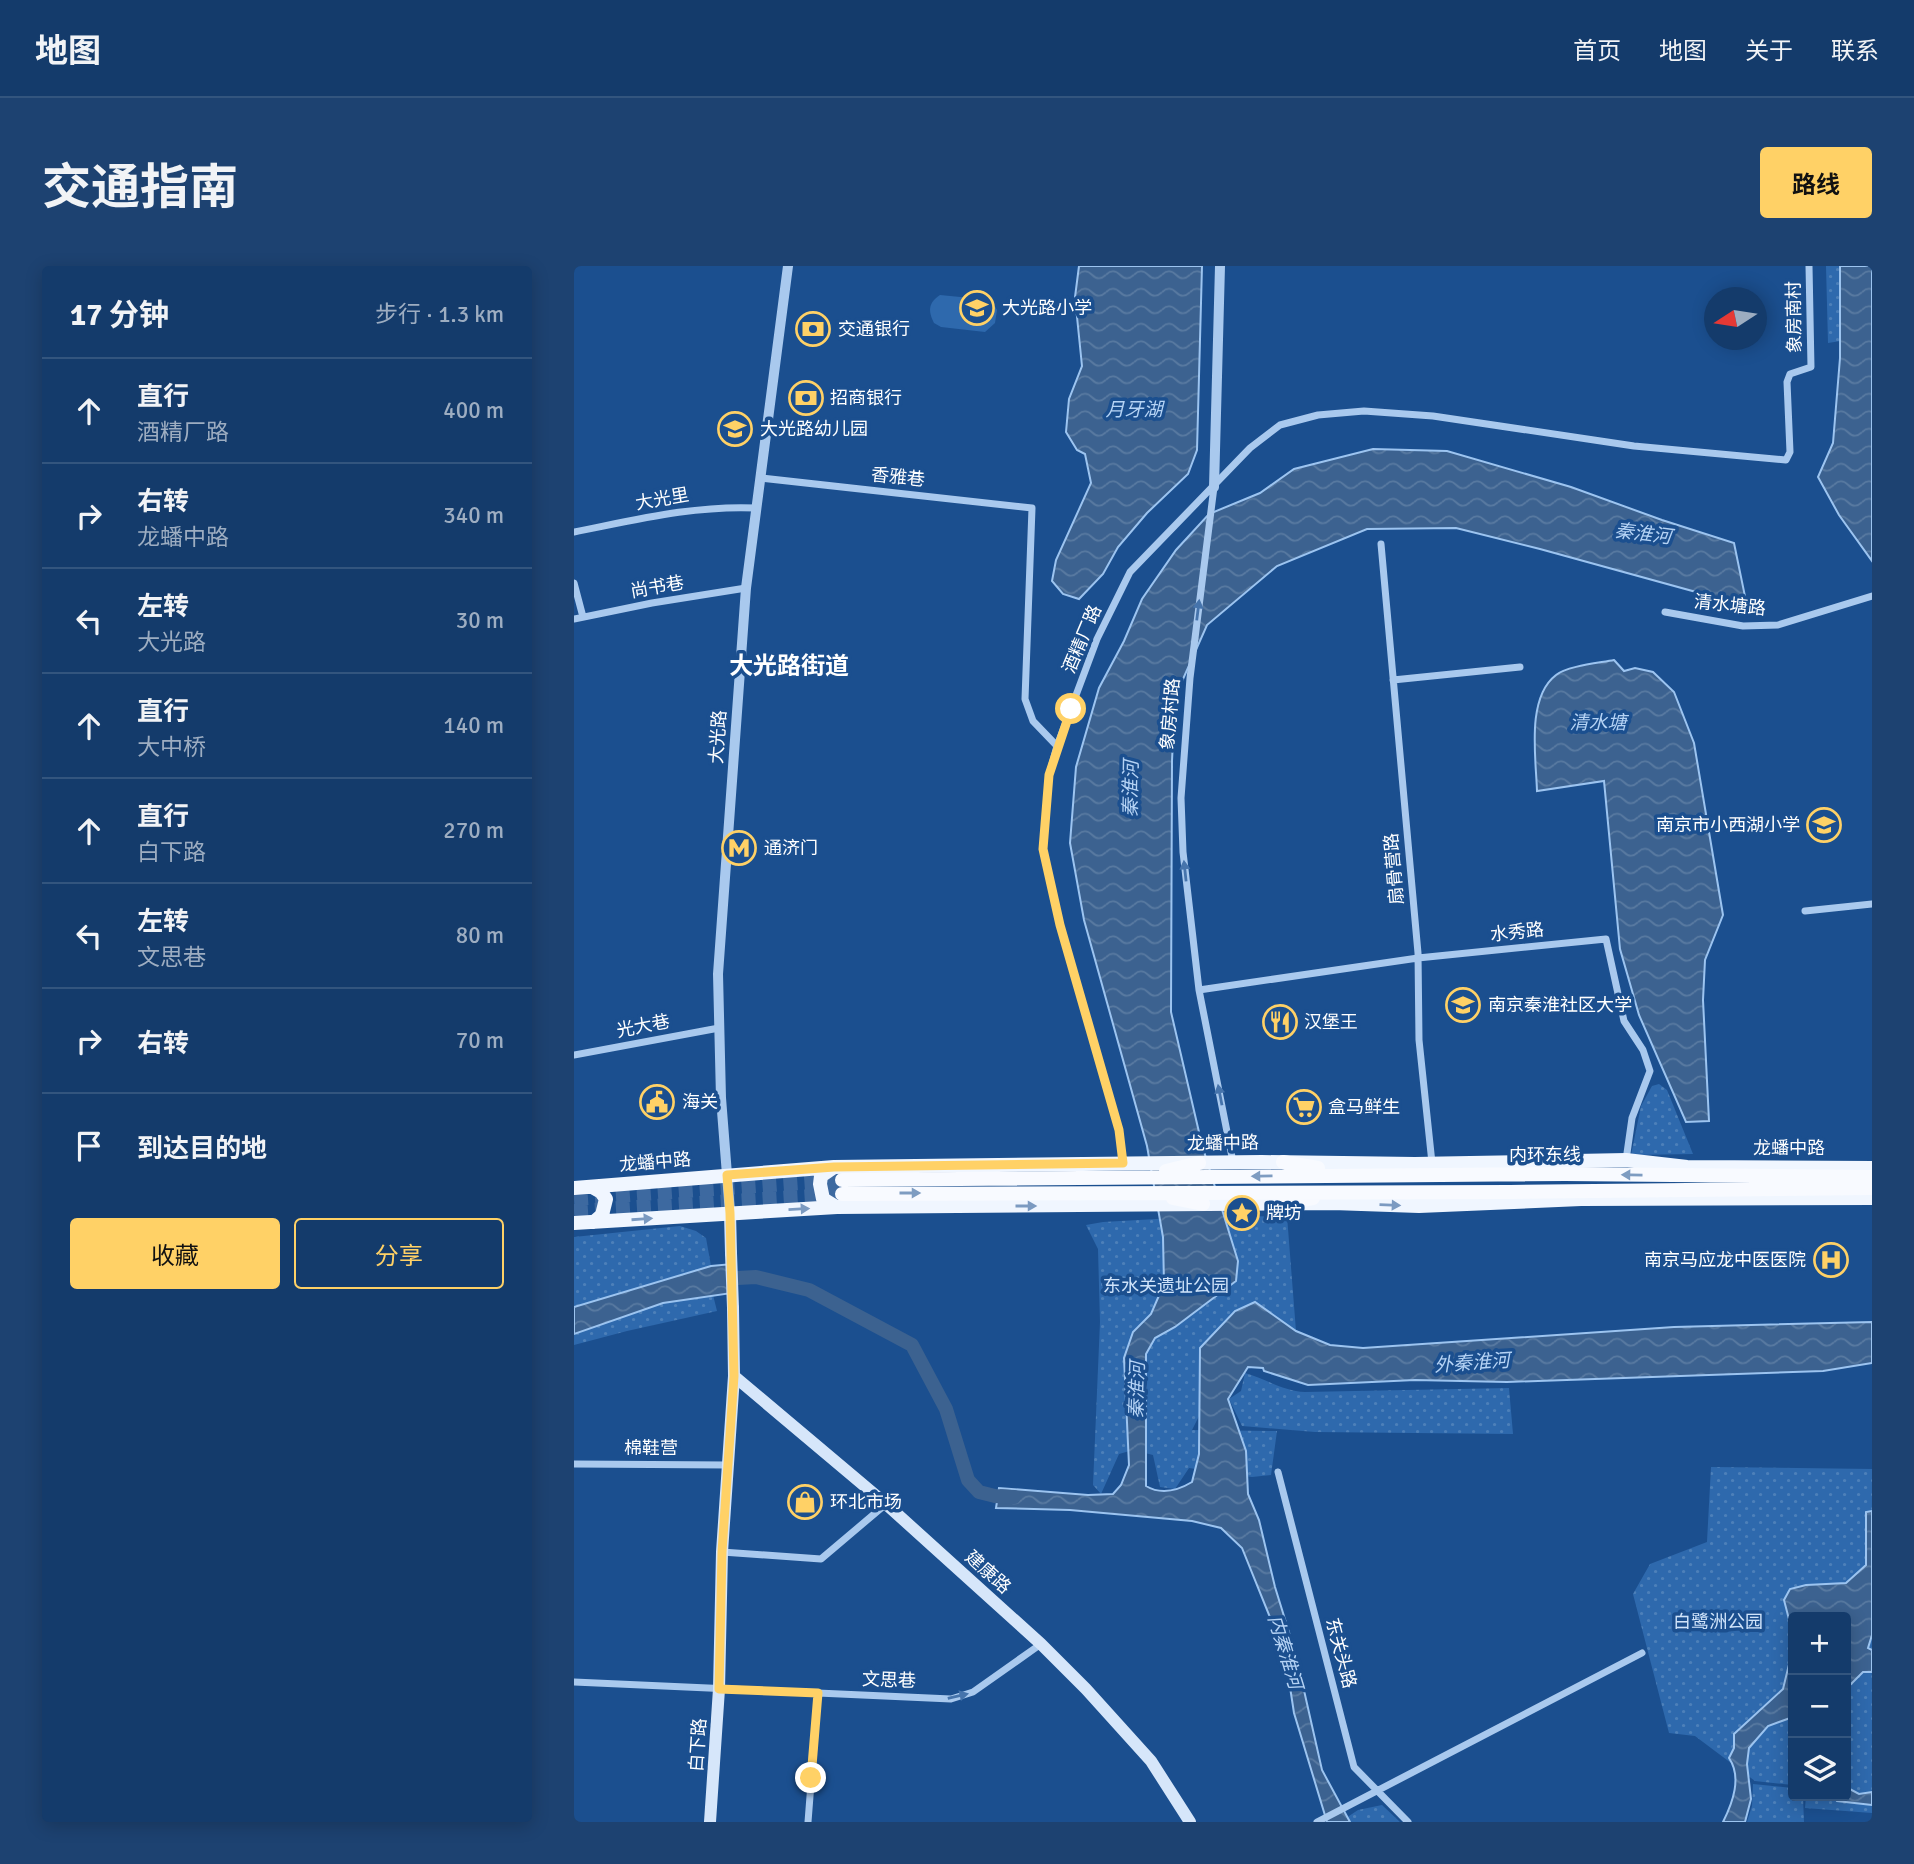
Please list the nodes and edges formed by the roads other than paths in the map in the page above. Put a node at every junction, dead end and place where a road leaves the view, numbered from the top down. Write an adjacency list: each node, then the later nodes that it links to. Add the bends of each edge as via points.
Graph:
1 (788, 266): 5 (street, 大光路)
2 (1220, 266): 6 (street, 象房村路)
3 (1809, 266): 4 (street, 象房南村)
4 (1811, 367): 6 (street, 酒精厂路, via 1790,374 1787,382 1790,452 1786,460 1634,446 1433,416 1364,411 1318,415 1280,425 1250,448)
5 (761, 478): 7 (street, 大光路); 18 (street, 香雅巷, via 1032,508 1025,699 1033,720)
6 (1214, 487): 18 (street, 酒精厂路, via 1130,572 1097,639); 22 (street, 象房村路, one-way to 6, via 1181,798 1190,678)
7 (757, 508): 8 (street, 大光里, via 679,510); 11 (street, 大光路)
8 (574, 532)
9 (1381, 544): 17 (street, 扇骨营路)
10 (574, 583): 14 (street)
11 (746, 588): 14 (street, 尚书巷); 23 (street, 大光路, via 718,974)
12 (1872, 596): 13 (street, 清水塘路, via 1778,625 1743,625)
13 (1665, 612)
14 (583, 617): 15 (street, 尚书巷)
15 (574, 620)
16 (1520, 667): 17 (street)
17 (1393, 680): 21 (street, 扇骨营路)
18 (1057, 746): 28 (street, 酒精厂路, via 1049,775 1043,849 1119,1130)
19 (1872, 904): 20 (street)
20 (1805, 911)
21 (1418, 958): 22 (street, 水秀路); 25 (street, 水秀路, via 1606,939 1624,1021 1650,1071 1632,1118); 30 (street, 扇骨营路, via 1419,1040)
22 (1199, 990): 26 (street, 象房村路, one-way to 22)
23 (719, 1028): 24 (street, 光大巷); 33 (street, 大光路)
24 (574, 1055)
25 (1626, 1160): 30 (main road, 龙蟠中路); 31 (main road, 龙蟠中路, via 1688,1167)
26 (1233, 1162): 27 (main road, 龙蟠中路); 32 (main road, 龙蟠中路)
27 (1283, 1162): 30 (main road, 龙蟠中路); 34 (highway)
28 (1123, 1163): 37 (main road, 龙蟠中路); 39 (main road, 龙蟠中路)
29 (1199, 1163): 32 (main road, 龙蟠中路); 37 (highway)
30 (1432, 1163)
31 (1872, 1168)
32 (1217, 1169): 34 (highway, 内环东线, one-way to 32); 37 (highway, 内环东线)
33 (727, 1175): 38 (main road, 龙蟠中路); 39 (main road, 龙蟠中路); 46 (street, 大光路)
34 (1354, 1175): 35 (highway, 内环东线, one-way to 34)
35 (1872, 1177)
36 (574, 1184): 38 (main road, 龙蟠中路)
37 (1144, 1184): 39 (highway); 42 (highway, 内环东线); 45 (highway)
38 (592, 1186): 47 (main road, via 607,1205)
39 (839, 1187): 46 (main road, 龙蟠中路, one-way to 39)
40 (1872, 1188): 41 (highway, 内环东线)
41 (1356, 1191): 42 (highway, 内环东线); 44 (highway)
42 (1222, 1198): 44 (main road); 45 (main road)
43 (1872, 1198): 44 (main road, one-way to 43, via 1419,1206 1581,1199)
44 (1283, 1203)
45 (1203, 1204)
46 (730, 1213): 47 (main road, 龙蟠中路, one-way to 46); 49 (main road, 白下路, bridge)
47 (594, 1222): 48 (main road, 龙蟠中路)
48 (574, 1223)
49 (734, 1376): 51 (main road, 白下路); 53 (main road, 建康路)
50 (574, 1464): 51 (street, 棉鞋营)
51 (729, 1465): 54 (main road, 白下路)
52 (1278, 1472): 60 (street, 东关头路, via 1354,1767)
53 (886, 1504): 54 (street, via 821,1559); 55 (main road, 建康路)
54 (722, 1552): 58 (main road, 白下路)
55 (1041, 1644): 59 (street, 文思巷, one-way to 55, via 951,1699 972,1692); 63 (main road, 建康路, via 1151,1761)
56 (1642, 1653): 60 (street)
57 (574, 1682): 58 (street, 文思巷)
58 (719, 1689): 59 (street, 文思巷); 61 (main road, 白下路)
59 (818, 1693): 62 (street)
60 (1377, 1791): 64 (street); 65 (street, 东关头路)
61 (710, 1822)
62 (808, 1822)
63 (1190, 1822)
64 (1317, 1822)
65 (1408, 1822)

